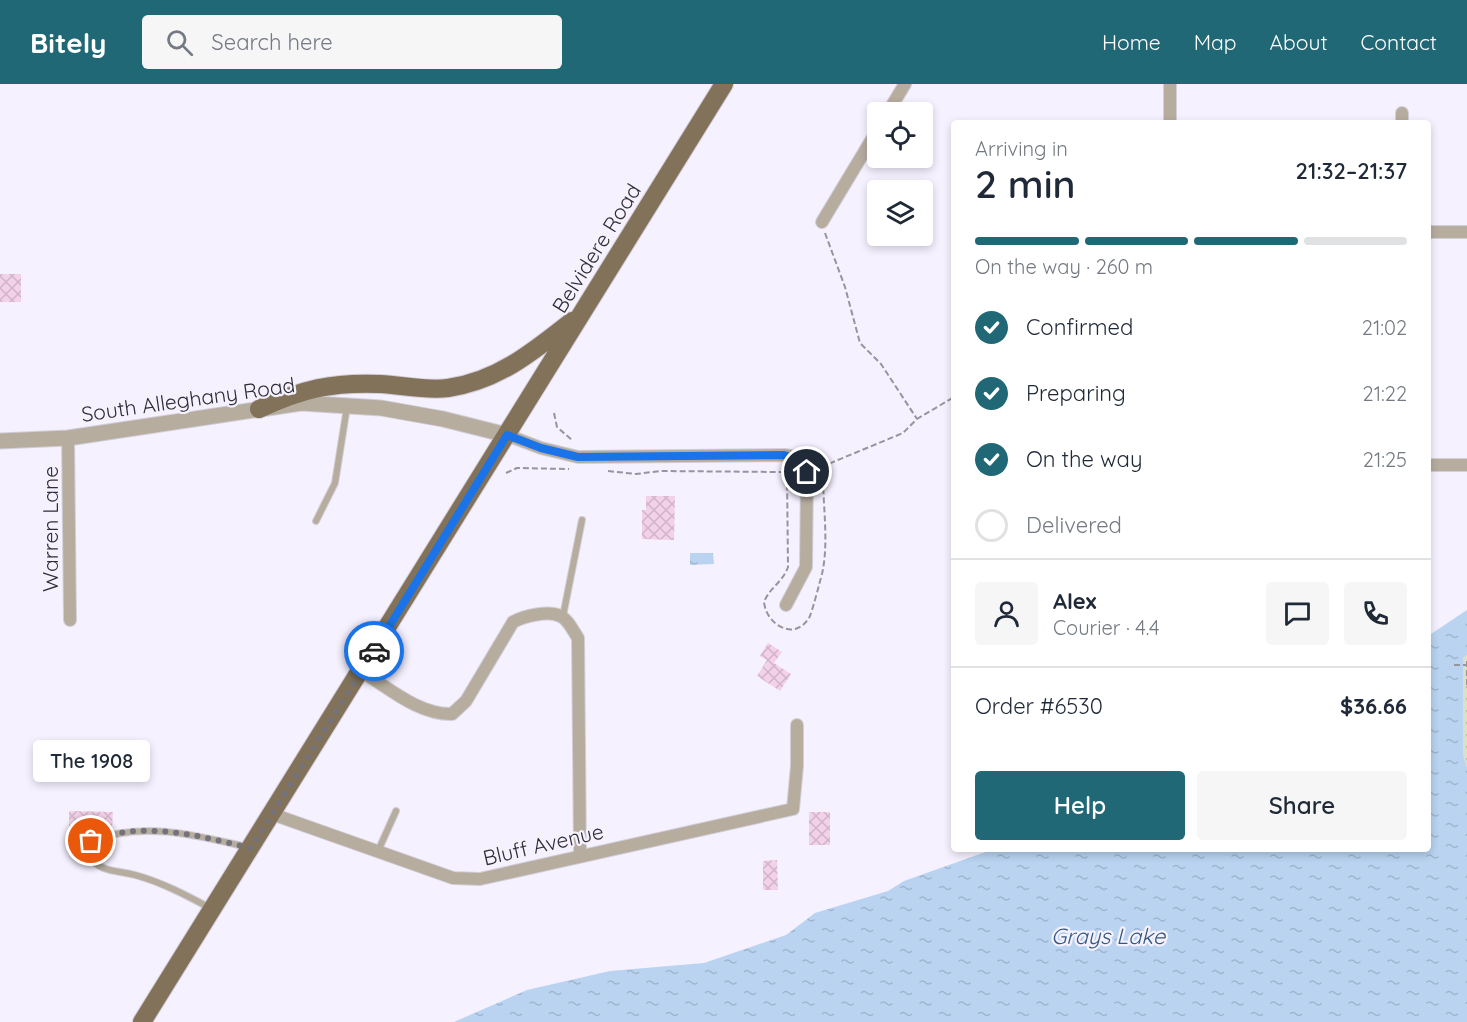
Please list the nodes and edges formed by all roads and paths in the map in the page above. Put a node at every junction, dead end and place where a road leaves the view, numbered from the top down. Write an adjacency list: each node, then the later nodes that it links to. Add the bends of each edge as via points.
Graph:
1 (724, 84): 10 (main road, Belvidere Road)
2 (905, 84): 4 (street)
3 (1170, 84): 5 (street)
4 (894, 102)
5 (1170, 120)
6 (867, 147): 7 (street)
7 (822, 222): 15 (path, via 860,343 881,364)
8 (1431, 232): 9 (street)
9 (1467, 232)
10 (581, 315): 13 (main road, via 515,365 476,382 447,388 328,386 296,392); 16 (main road, Belvidere Road)
11 (951, 399): 15 (path)
12 (347, 406): 13 (street, South Alleghany Road, via 301,403); 16 (street, South Alleghany Road, via 433,417); 29 (lane, via 335,483)
13 (259, 409): 17 (street, South Alleghany Road)
14 (554, 413): 19 (path, via 560,432)
15 (917, 419): 22 (path, via 903,433)
16 (507, 435): 26 (street, South Alleghany Road, via 578,457 784,455 801,461); 35 (main road, Belvidere Road)
17 (68, 438): 18 (street, South Alleghany Road); 32 (street, Warren Lane)
18 (0, 441)
19 (579, 442)
20 (810, 454): 22 (path)
21 (1467, 465): 23 (street)
22 (822, 467): 25 (path, via 823,572 809,618 800,627 786,629 768,618 764,602 788,567 787,476 781,472); 26 (path)
23 (1431, 467)
24 (575, 470): 27 (path, via 517,468)
25 (607, 471)
26 (807, 472): 30 (street, via 806,567)
27 (506, 473)
28 (582, 520): 31 (lane)
29 (316, 521)
30 (786, 605)
31 (563, 616): 35 (street, via 523,616 513,622 466,701 452,714 423,709); 42 (street, via 578,638 579,652)
32 (70, 620)
33 (1467, 663): 34 (path); 36 (path)
34 (1454, 665)
35 (361, 671): 39 (main road, Belvidere Road)
36 (1467, 686)
37 (797, 725): 42 (street, Bluff Avenue, via 793,809)
38 (396, 811): 41 (lane)
39 (272, 814): 40 (main road, Belvidere Road); 41 (street, Bluff Avenue)
40 (251, 848): 43 (main road, Belvidere Road); 43 (lane, via 175,831 116,834 91,841 91,860 102,869 135,875)
41 (378, 852): 42 (street, Bluff Avenue, via 453,878 480,879)
42 (580, 856)
43 (213, 909): 44 (main road, Belvidere Road)
44 (142, 1022)

